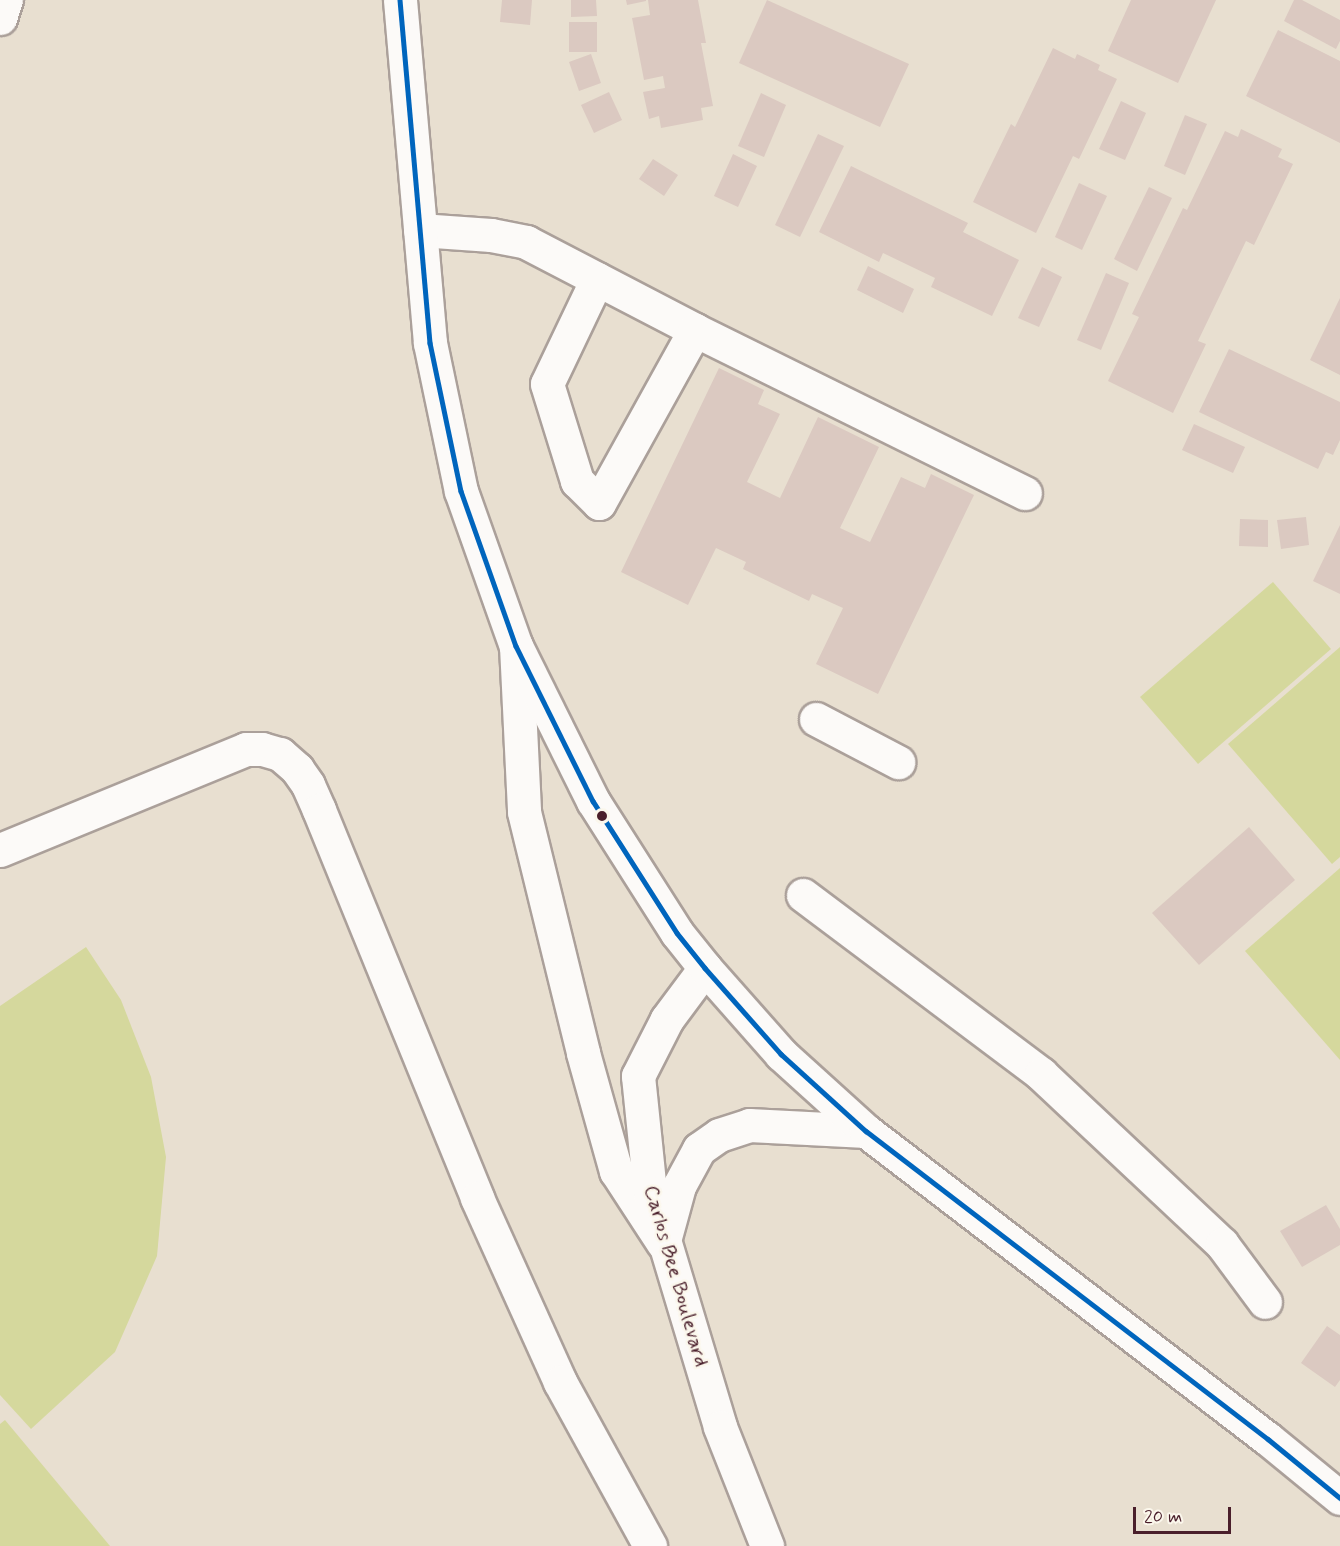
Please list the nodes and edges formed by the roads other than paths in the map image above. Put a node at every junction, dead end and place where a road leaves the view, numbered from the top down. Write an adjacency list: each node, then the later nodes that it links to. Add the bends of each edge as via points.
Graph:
1 (6, 0): 3 (main road)
2 (400, 0): 4 (main road)
3 (0, 18)
4 (420, 230): 5 (main road, via 491,235 526,242); 8 (main road, via 430,343 461,491)
5 (597, 279): 6 (main road); 6 (main road, via 548,384 577,482 600,503)
6 (695, 330): 7 (main road)
7 (1025, 493)
8 (516, 646): 13 (main road, via 593,801 673,926); 15 (main road, via 524,812 583,1053 616,1172)
9 (816, 719): 10 (main road)
10 (898, 762)
11 (0, 850): 18 (main road, via 246,749 280,754 297,770 319,810 491,1231 560,1382)
12 (803, 896): 16 (main road, via 1041,1074 1222,1244)
13 (705, 968): 14 (main road, via 781,1054); 15 (main road, Carlos Bee Boulevard, via 667,1019 638,1076 650,1193)
14 (866, 1131): 15 (main road, via 749,1125 719,1135 699,1149 679,1186); 17 (main road)
15 (663, 1243): 19 (main road, Carlos Bee Boulevard, via 720,1427)
16 (1265, 1302)
17 (1340, 1498)
18 (650, 1546)
19 (767, 1546)

